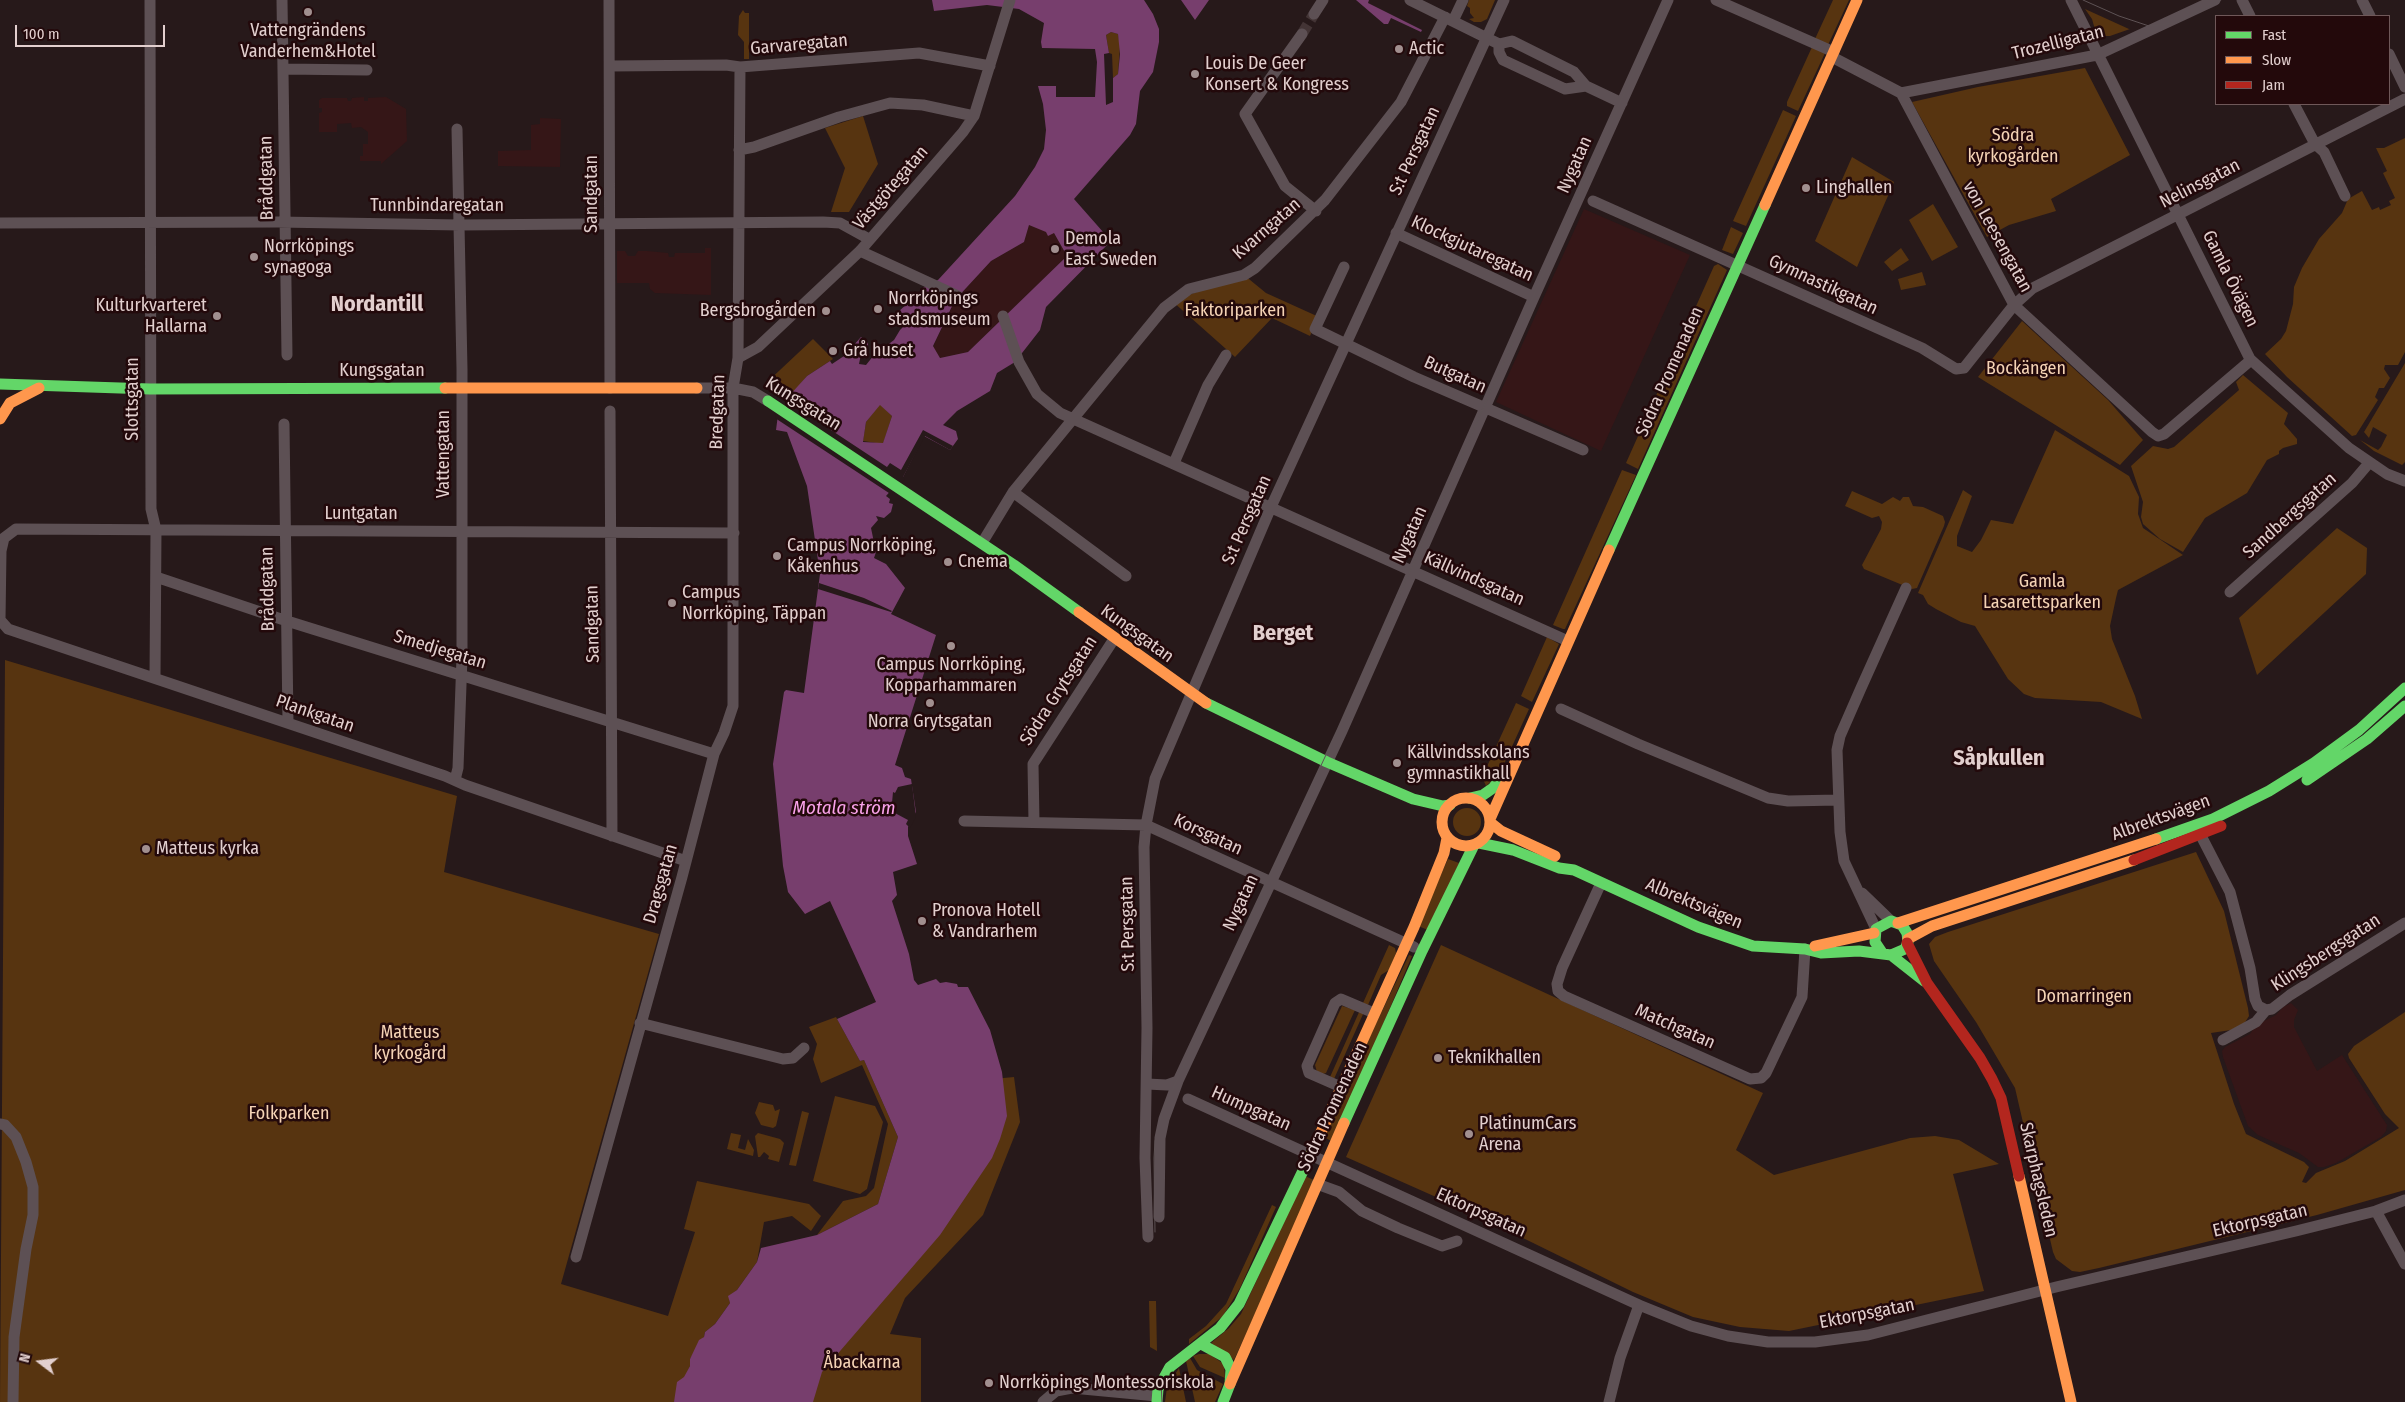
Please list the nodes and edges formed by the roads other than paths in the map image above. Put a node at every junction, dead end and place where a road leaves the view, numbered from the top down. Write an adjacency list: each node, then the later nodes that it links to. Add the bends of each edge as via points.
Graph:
1 (150, 0): 46 (street, Slottsgatan)
2 (282, 0): 29 (street, Bråddgatan)
3 (609, 0): 26 (street, Sandgatan)
4 (1323, 0): 16 (street)
5 (1410, 0): 19 (street)
6 (1463, 0): 19 (street, Kvarngatan)
7 (1504, 0): 21 (street, S:t Persgatan)
8 (1668, 0): 35 (street, Nygatan)
9 (1716, 0): 23 (street)
10 (1858, 0): 23 (main road, Södra Promenaden)
11 (2070, 0): 24 (street, Gamla Övägen)
12 (2215, 0): 24 (street, Trozelligatan)
13 (2242, 0): 17 (street)
14 (2362, 0): 18 (street)
15 (1009, 5): 27 (street, Västgötegatan)
16 (1314, 14)
17 (2250, 15)
18 (2370, 15)
19 (1449, 19): 21 (street); 43 (street, Kvarngatan, via 1401,102)
20 (1302, 34): 43 (street, via 1245,114 1285,186)
21 (1487, 38): 22 (street); 51 (street, S:t Persgatan)
22 (1498, 44): 31 (street, via 1512,41 1574,72); 31 (street, via 1503,60 1565,89)
23 (1833, 55): 33 (street); 54 (main road, Södra Promenaden)
24 (2096, 55): 33 (street, Trozelligatan); 44 (street, Gamla Övägen)
25 (2390, 56): 32 (street)
26 (610, 66): 28 (street, Garvaregatan); 49 (street, Sandgatan)
27 (990, 66): 28 (street, Garvaregatan, via 919,53); 37 (street, Västgötegatan)
28 (740, 68): 40 (street, Bredgatan)
29 (282, 69): 30 (street); 47 (street, Bråddgatan)
30 (367, 70)
31 (1586, 86): 35 (street)
32 (2405, 87)
33 (1901, 93): 58 (street, von Leesengatan)
34 (2405, 99): 39 (street, Nelinsgatan)
35 (1622, 103): 57 (street, Nygatan)
36 (2295, 105): 39 (street)
37 (974, 116): 40 (street, via 923,105 890,103 839,117 754,148); 52 (street, Västgötegatan)
38 (457, 129): 50 (street, Vattengatan)
39 (2315, 144): 41 (street, via 2324,152); 44 (street, Nelinsgatan)
40 (739, 150): 45 (street, Bredgatan)
41 (2345, 196)
42 (1593, 201): 54 (street, Gymnastikgatan)
43 (1316, 211): 76 (street, Kvarngatan, via 1244,275 1189,289 1172,301)
44 (2178, 215): 58 (street, Nelinsgatan, via 2033,288); 64 (street, Gamla Övägen)
45 (738, 221): 49 (street, Tunnbindaregatan); 52 (street, Tunnbindaregatan, via 840,223); 63 (street, Bredgatan)
46 (150, 222): 47 (street, Tunnbindaregatan); 48 (street, Tunnbindaregatan); 70 (street, Slottsgatan)
47 (285, 222): 50 (street, Tunnbindaregatan); 61 (street, Bråddgatan)
48 (0, 223)
49 (609, 223): 50 (street, Tunnbindaregatan); 67 (street, Sandgatan)
50 (460, 225): 71 (street, Vattengatan)
51 (1396, 233): 57 (street, Klockgjutaregatan); 60 (street, S:t Persgatan)
52 (869, 239): 53 (street, Västgötegatan)
53 (860, 251): 56 (street); 63 (street, Västgötegatan, via 758,347)
54 (1738, 266): 58 (street, Gymnastikgatan, via 1922,348 1956,369 1964,368); 100 (main road, Södra Promenaden)
55 (1344, 267): 60 (street, Butgatan, via 1315,329)
56 (958, 296)
57 (1534, 297): 73 (street, Nygatan)
58 (2014, 305): 64 (street, von Leesengatan, via 2158,436)
59 (1003, 316): 76 (street, Källvindsgatan, via 1019,362 1037,394)
60 (1346, 344): 73 (street, Butgatan); 85 (street, S:t Persgatan)
61 (287, 355)
62 (1226, 356): 79 (street, via 1208,385)
63 (738, 358): 69 (street, Bredgatan)
64 (2252, 360): 80 (street, Gamla Övägen)
65 (0, 384): 66 (main road, Kungsgatan)
66 (42, 387): 70 (main road, Kungsgatan); 75 (main road, Kungsgatan, via 16,399 6,407)
67 (610, 388): 68 (main road, Kungsgatan); 71 (main road, Kungsgatan)
68 (697, 388): 69 (street, Kungsgatan)
69 (733, 388): 72 (street, Kungsgatan, via 753,392); 90 (street, Bredgatan)
70 (150, 389): 71 (main road, Kungsgatan); 86 (street, Slottsgatan, via 151,509)
71 (462, 389): 88 (street, Vattengatan)
72 (768, 400): 91 (main road, Kungsgatan)
73 (1486, 408): 78 (street, Butgatan); 93 (street, Nygatan)
74 (610, 412): 89 (street, Sandgatan)
75 (0, 419)
76 (1072, 419): 79 (street, Källvindsgatan); 84 (street, Kvarngatan)
77 (284, 424): 87 (street, Bråddgatan)
78 (1583, 450)
79 (1174, 463): 85 (street, Källvindsgatan)
80 (2369, 463): 81 (street, Gamla Övägen); 97 (street, Sandbergsgatan, via 2352,483)
81 (2387, 474): 82 (street, Gamla Övägen); 83 (street, Gamla Övägen)
82 (2405, 481)
83 (2405, 490)
84 (1013, 492): 91 (street, Kvarngatan); 94 (street)
85 (1272, 507): 93 (street, Källvindsgatan); 104 (street, S:t Persgatan)
86 (156, 530): 87 (street, Luntgatan); 92 (street, Luntgatan, via 16,529 4,538); 95 (street, Slottsgatan)
87 (285, 531): 88 (street, Luntgatan); 98 (street, Bråddgatan)
88 (461, 532): 89 (street, Luntgatan); 101 (street, Vattengatan)
89 (609, 532): 90 (street, Luntgatan); 108 (street, Sandgatan)
90 (734, 532): 109 (street, Bredgatan, via 733,706)
91 (982, 543): 99 (main road, Kungsgatan)
92 (1, 551): 102 (street, Plankgatan, via 0,620 4,627)
93 (1414, 570): 100 (street, Källvindsgatan); 111 (street, Nygatan)
94 (1126, 576)
95 (156, 577): 98 (street, Smedjegatan); 102 (street, Slottsgatan)
96 (1906, 588): 115 (street, via 1840,736 1837,750)
97 (2230, 592)
98 (287, 621): 101 (street, Smedjegatan); 107 (street, Bråddgatan)
99 (1114, 639): 104 (main road, Kungsgatan); 120 (street, Södra Grytsgatan, via 1033,764)
100 (1568, 641): 110 (main road, Södra Promenaden)
101 (461, 675): 108 (street, Smedjegatan); 112 (street, Vattengatan)
102 (155, 678): 107 (street, Plankgatan)
103 (2405, 688): 122 (main road, Albrektsvägen, via 2359,730 2314,763)
104 (1190, 693): 111 (main road, Kungsgatan); 121 (street, S:t Persgatan, via 1155,779)
105 (2405, 706): 122 (main road, Albrektsvägen, via 2327,768 2267,803)
106 (1561, 709): 115 (street, via 1768,798)
107 (288, 723): 112 (street, Plankgatan)
108 (611, 724): 109 (street, Smedjegatan); 123 (street, Sandgatan)
109 (714, 754): 126 (street, Dragsgatan)
110 (1515, 759): 113 (main road, Södra Promenaden, via 1493,788); 119 (main road, Södra Promenaden)
111 (1328, 762): 114 (main road, Kungsgatan); 128 (street, Nygatan)
112 (455, 780): 123 (street, Plankgatan)
113 (1470, 798): 116 (main road); 119 (main road, via 1483,805)
114 (1413, 799): 116 (main road, Kungsgatan); 118 (main road, Kungsgatan)
115 (1838, 800): 130 (street, via 1844,861)
116 (1450, 805): 118 (main road)
117 (964, 820): 120 (street, Korsgatan)
118 (1442, 821): 124 (main road)
119 (1491, 821): 125 (main road, via 1489,831); 127 (main road, Albrektsvägen, via 1501,831 1562,859)
120 (1034, 822): 121 (street, Korsgatan)
121 (1146, 825): 128 (street, Korsgatan); 146 (street, S:t Persgatan)
122 (2198, 830): 131 (main road, Albrektsvägen); 134 (main road, Albrektsvägen, via 2125,864 1932,926); 140 (street, Klingsbergsgatan, via 2230,892 2255,999 2258,1006)
123 (612, 836): 126 (street, Plankgatan)
124 (1448, 838): 125 (main road, via 1458,846); 135 (main road, Södra Promenaden)
125 (1476, 845): 127 (main road, Albrektsvägen, via 1513,850 1559,868); 136 (main road, Södra Promenaden)
126 (686, 861): 142 (street, Dragsgatan)
127 (1574, 870): 129 (main road, Albrektsvägen)
128 (1270, 882): 135 (street, Korsgatan); 145 (street, Nygatan)
129 (1601, 883): 137 (main road, Albrektsvägen, via 1733,940 1752,946); 137 (street, Matchgatan, via 1562,968 1558,991 1750,1079 1761,1078 1766,1073 1802,997)
130 (1856, 886): 131 (street); 133 (street)
131 (1894, 922): 133 (main road, via 1884,923); 134 (main road, via 1904,927)
132 (2405, 922): 140 (street, Klingsbergsgatan)
133 (1875, 931): 137 (main road, Albrektsvägen); 138 (main road, via 1875,942)
134 (1908, 941): 138 (main road, via 1899,953); 139 (main road, Skarphagsleden)
135 (1406, 944): 136 (street, Korsgatan); 141 (main road, Södra Promenaden)
136 (1422, 950): 151 (main road, Södra Promenaden)
137 (1805, 950): 138 (main road, Albrektsvägen)
138 (1887, 954): 139 (main road, Skarphagsleden)
139 (1927, 983): 160 (main road, Skarphagsleden, via 1980,1058 2001,1098)
140 (2266, 1010): 143 (street, Klingsbergsgatan, via 2256,1022)
141 (1374, 1013): 147 (main road, Södra Promenaden); 147 (street, Södra Promenaden, via 1341,1000 1335,1003 1307,1066 1309,1073)
142 (640, 1023): 144 (street, via 783,1059 793,1058); 158 (street, Dragsgatan)
143 (2223, 1040)
144 (804, 1048)
145 (1178, 1081): 146 (street, via 1167,1085); 155 (street, via 1160,1138)
146 (1147, 1084): 156 (street, S:t Persgatan)
147 (1341, 1087): 150 (main road, Södra Promenaden)
148 (1188, 1099): 150 (street, Humpgatan)
149 (0, 1124): 165 (street, via 16,1137 32,1187 33,1215 14,1337)
150 (1310, 1155): 151 (street, Humpgatan); 162 (main road, Södra Promenaden, via 1239,1304 1231,1317)
151 (1326, 1163): 152 (main road, Södra Promenaden); 161 (street, Ektorpsgatan)
152 (1317, 1184): 157 (street, via 1338,1192 1362,1212 1442,1246); 163 (main road, Södra Promenaden)
153 (2405, 1200): 154 (street, Ektorpsgatan)
154 (2376, 1211): 159 (street); 160 (street, Ektorpsgatan)
155 (1159, 1217)
156 (1148, 1237)
157 (1457, 1241)
158 (576, 1257)
159 (2405, 1264)
160 (2045, 1290): 161 (street, Ektorpsgatan, via 1868,1335 1815,1342 1768,1342 1728,1336 1691,1326); 169 (main road, Skarphagsleden)
161 (1639, 1305): 168 (street)
162 (1201, 1344): 163 (main road, via 1225,1357 1231,1368); 164 (main road, Södra Promenaden, via 1175,1362 1164,1378)
163 (1230, 1384): 167 (main road, Södra Promenaden)
164 (1157, 1399): 166 (street, via 1072,1388 1056,1391)
165 (14, 1402)
166 (1043, 1402)
167 (1223, 1402)
168 (1609, 1402)
169 (2071, 1402)

